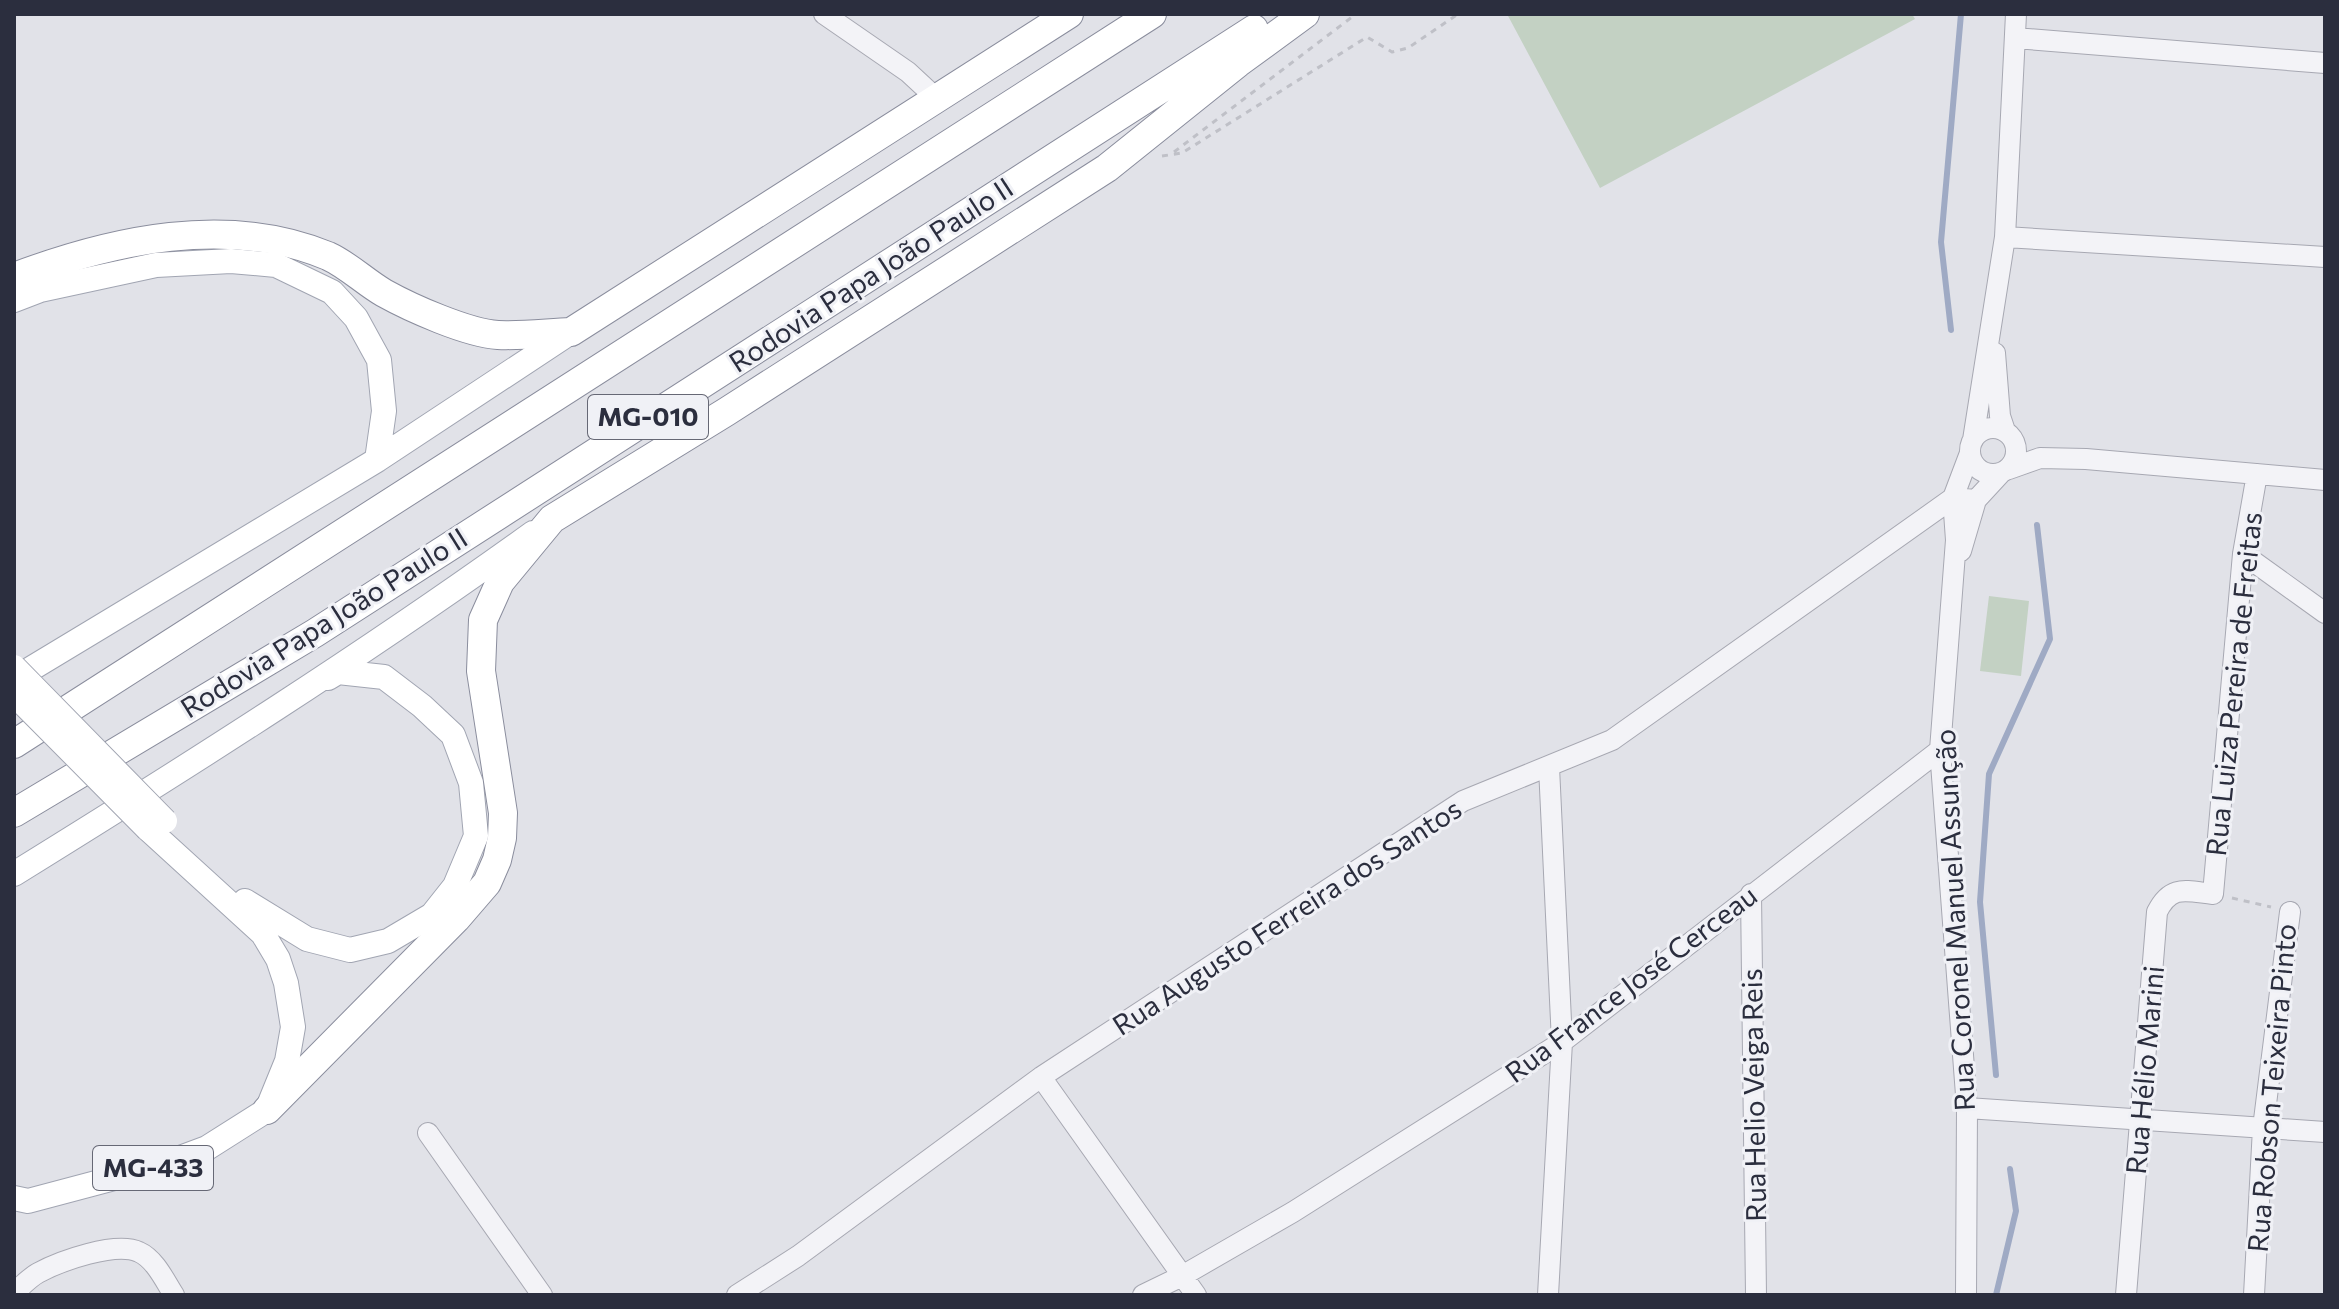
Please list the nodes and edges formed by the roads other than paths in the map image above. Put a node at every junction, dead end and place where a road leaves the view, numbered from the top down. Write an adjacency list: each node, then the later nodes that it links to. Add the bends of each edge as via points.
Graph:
1 (824, 14): 9 (street)
2 (1069, 14): 9 (highway)
3 (1152, 14): 33 (highway, MG-010)
4 (1278, 14): 36 (highway, Rodovia Papa João Paulo II / MG-010, via 315,633)
5 (1305, 14): 25 (highway, via 1107,168)
6 (2016, 14): 7 (street, Rua Coronel Manuel Assunção)
7 (2015, 38): 8 (street); 10 (street, Rua Coronel Manuel Assunção)
8 (2325, 63)
9 (936, 98): 15 (highway)
10 (2005, 237): 11 (street); 14 (street, Rua Coronel Manuel Assunção)
11 (2325, 257)
12 (14, 277): 15 (highway, via 63,258 151,238 280,239 331,257 382,292 437,318 496,335)
13 (14, 300): 19 (main road, via 156,265 276,265 332,292 356,318 379,360 384,411)
14 (1992, 329): 16 (street, via 2000,416); 17 (street, Rua Coronel Manuel Assunção)
15 (571, 332): 19 (main road)
16 (2007, 432): 17 (street, via 1988,428); 18 (street, via 2035,446); 20 (street, via 2017,447 2014,463)
17 (1971, 446): 20 (street, via 1980,470); 23 (street, Rua Coronel Manuel Assunção)
18 (2086, 459): 20 (street, via 2040,458); 21 (street)
19 (377, 460): 30 (main road)
20 (2004, 472): 24 (street)
21 (2257, 474): 22 (street); 26 (street, Rua Luiza Pereira de Freitas)
22 (2325, 480)
23 (1953, 498): 24 (street); 27 (street, Rua Coronel Manuel Assunção); 35 (street, Rua Augusto Ferreira dos Santos, via 1612,740)
24 (1976, 500): 27 (street)
25 (552, 519): 31 (main road); 47 (highway, via 500,582 483,620 481,671 503,813 497,860 487,883)
26 (2243, 554): 28 (street); 41 (street, Rua Luiza Pereira de Freitas)
27 (1953, 578): 34 (street, Rua Coronel Manuel Assunção)
28 (2325, 613)
29 (14, 667): 37 (main road, bridge)
30 (14, 679)
31 (304, 689): 38 (main road); 39 (main road, via 338,672 384,677 453,735 471,783 476,836 455,886 432,915 388,941 350,950 307,939)
32 (14, 694): 37 (main road, bridge)
33 (14, 744)
34 (1940, 750): 40 (street, Rua France José Cerceau); 46 (street, Rua Coronel Manuel Assunção)
35 (1549, 767): 44 (street); 45 (street, Rua Augusto Ferreira dos Santos, via 1463,801)
36 (14, 813)
37 (156, 825): 39 (main road); 43 (main road)
38 (14, 874)
39 (221, 885): 43 (main road)
40 (1751, 894): 44 (street, Rua France José Cerceau); 61 (street, Rua Helio Veiga Reis)
41 (2213, 894): 48 (street, Rua Hélio Marini, via 2172,892 2157,912)
42 (2290, 912): 49 (street, Rua Robson Teixeira Pinto)
43 (262, 932): 47 (main road, via 286,983 293,1027 287,1061)
44 (1562, 1042): 53 (street, Rua France José Cerceau); 60 (street)
45 (1041, 1077): 53 (street); 57 (street, Rua Augusto Ferreira dos Santos)
46 (1967, 1108): 48 (street); 62 (street, Rua Coronel Manuel Assunção)
47 (267, 1110): 52 (main road, MG-433, via 207,1148)
48 (2142, 1120): 49 (street); 63 (street, Rua Hélio Marini)
49 (2263, 1128): 50 (street); 64 (street, Rua Robson Teixeira Pinto)
50 (2325, 1132)
51 (428, 1133): 56 (street)
52 (18, 1203)
53 (1182, 1276): 58 (street, Rua France José Cerceau); 59 (street)
54 (14, 1293): 55 (street, via 60,1263 121,1248 140,1252)
55 (174, 1295)
56 (542, 1295)
57 (737, 1295)
58 (1143, 1295)
59 (1196, 1295)
60 (1548, 1295)
61 (1756, 1295)
62 (1966, 1295)
63 (2126, 1295)
64 (2254, 1295)

